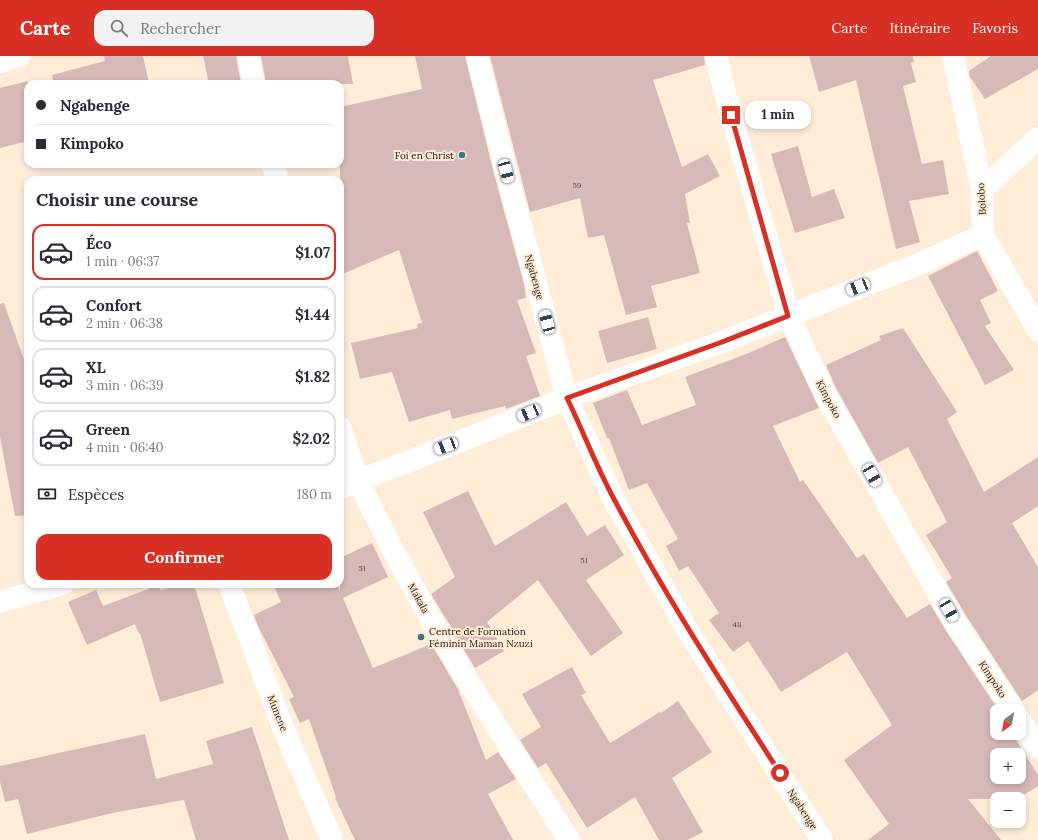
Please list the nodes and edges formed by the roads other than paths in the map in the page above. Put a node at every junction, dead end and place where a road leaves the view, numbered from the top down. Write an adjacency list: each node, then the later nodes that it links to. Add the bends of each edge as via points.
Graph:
1 (19, 56): 6 (street)
2 (248, 56): 7 (street)
3 (477, 56): 13 (street, Ngabenge)
4 (716, 56): 11 (street, Kimpoko)
5 (953, 56): 9 (street, Bolobo)
6 (0, 62)
7 (253, 80)
8 (1038, 138): 9 (street)
9 (982, 190): 10 (street, Bolobo)
10 (983, 235): 11 (street, via 919,264); 12 (street, Bolobo)
11 (788, 316): 13 (street); 19 (street, Kimpoko, via 829,401 956,624)
12 (1038, 330)
13 (567, 398): 15 (street); 24 (street, Ngabenge, via 613,498 686,626)
14 (344, 452): 15 (street, Makala)
15 (349, 484): 23 (street, Makala, via 393,550 466,678)
16 (49, 588): 18 (street)
17 (231, 588): 22 (street, Munene, via 284,730)
18 (0, 602)
19 (1009, 704)
20 (1026, 730): 21 (street)
21 (1038, 748)
22 (332, 840)
23 (569, 840)
24 (822, 840)

